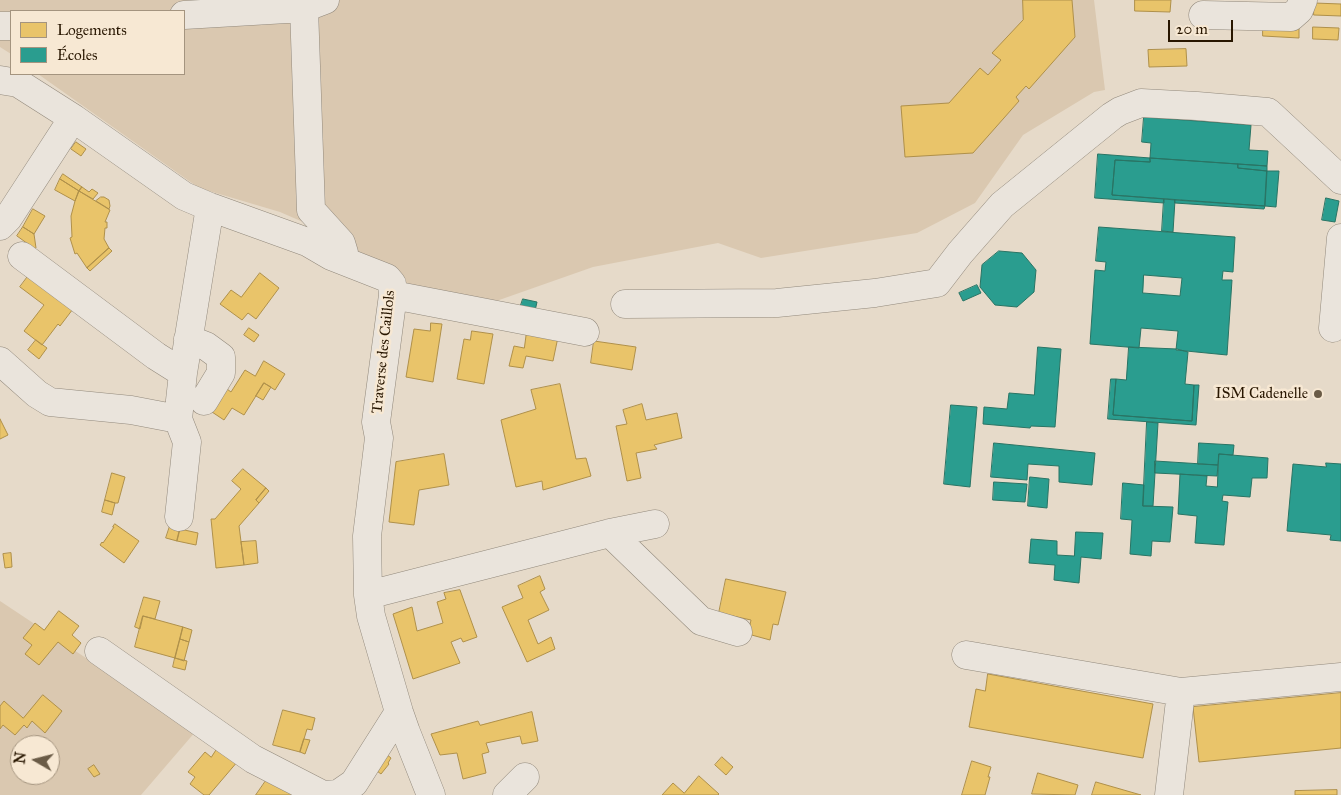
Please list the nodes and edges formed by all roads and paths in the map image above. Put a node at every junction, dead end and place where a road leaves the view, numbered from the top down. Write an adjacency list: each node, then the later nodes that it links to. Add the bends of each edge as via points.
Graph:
1 (1303, 0): 3 (street, via 1299,10 1290,17)
2 (315, 4): 4 (street); 12 (street, via 311,210 341,243)
3 (1203, 15)
4 (185, 16)
5 (6, 88): 6 (street, Traverse des Caillols)
6 (73, 118): 8 (street, Traverse des Caillols, via 184,196); 9 (street)
7 (1341, 180): 14 (street, via 1268,112 1141,103 1120,110 1002,205 937,283 777,303)
8 (210, 207): 12 (street, Traverse des Caillols, via 307,242); 17 (street)
9 (0, 226)
10 (1341, 238): 15 (street)
11 (22, 256): 19 (street, via 156,356)
12 (342, 260): 13 (street, Traverse des Caillols, via 387,278 392,284)
13 (393, 295): 16 (street); 25 (street, Traverse des Caillols, via 376,422 378,438 367,536)
14 (625, 304)
15 (1333, 328)
16 (585, 332)
17 (188, 339): 19 (street); 20 (street, via 221,357 221,372)
18 (0, 362): 21 (street, via 50,402 131,410)
19 (183, 372): 21 (street)
20 (204, 401)
21 (178, 419): 22 (street, via 187,442)
22 (179, 517)
23 (655, 524): 24 (street)
24 (610, 533): 25 (street); 26 (street, via 701,621)
25 (368, 595): 31 (street, Traverse des Caillols)
26 (738, 632)
27 (99, 651): 31 (street, via 253,759 323,795 338,794 354,783)
28 (966, 656): 30 (street)
29 (1341, 677): 30 (street)
30 (1181, 692): 33 (street)
31 (399, 712): 32 (street, Traverse des Caillols)
32 (431, 795)
33 (1169, 795)

